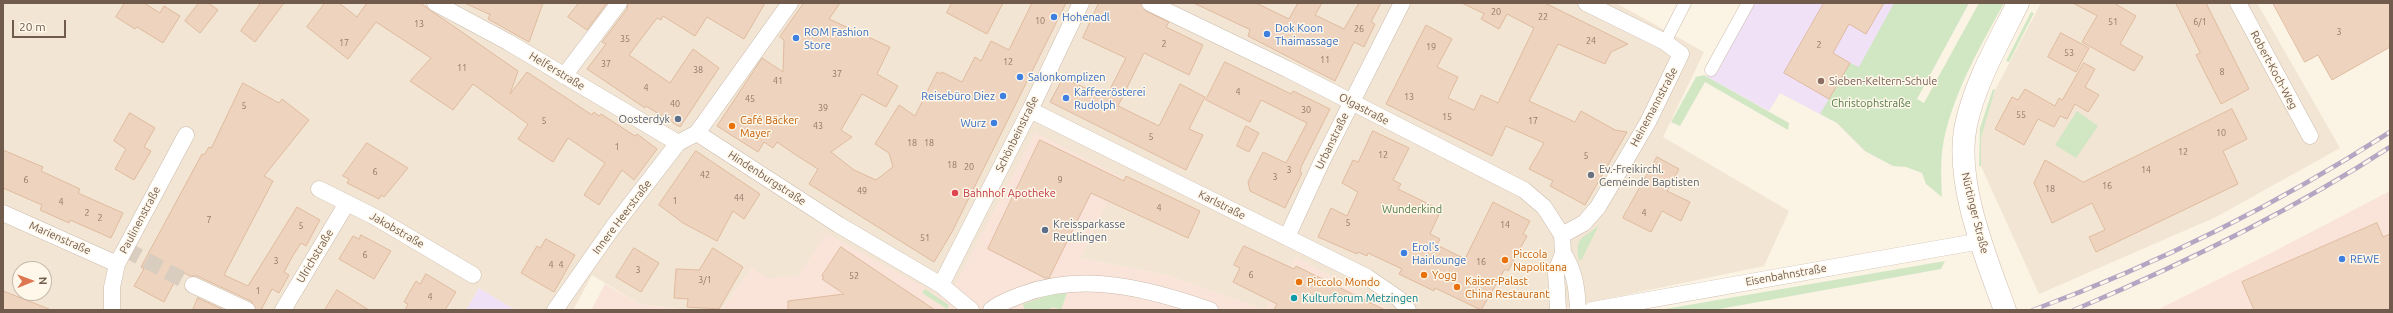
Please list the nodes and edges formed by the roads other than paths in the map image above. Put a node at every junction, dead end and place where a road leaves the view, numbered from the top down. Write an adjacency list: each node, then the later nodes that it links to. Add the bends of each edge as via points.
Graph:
1 (435, 3): 14 (street, Helferstraße, via 508,42)
2 (619, 3): 14 (street)
3 (790, 3): 17 (street)
4 (1081, 3): 16 (street, Schönbeinstraße)
5 (1150, 3): 15 (street, Olgastraße)
6 (1402, 3): 15 (street, Urbanstraße)
7 (1586, 3): 12 (street)
8 (1685, 3): 12 (street)
9 (1748, 3): 13 (street)
10 (2018, 3): 26 (main road, Nürtinger Straße, via 1985,70 1970,111 1964,139 1966,186)
11 (2238, 3): 19 (street, Robert-Koch-Weg)
12 (1665, 42): 24 (street, Heinemannstraße, via 1681,54 1648,122 1598,208 1584,223)
13 (1711, 70)
14 (564, 76): 20 (street, Helferstraße)
15 (1352, 102): 24 (street, Olgastraße, via 1524,190 1544,207); 25 (street, Urbanstraße)
16 (1030, 110): 25 (street, Karlstraße); 31 (street, Schönbeinstraße)
17 (697, 133): 20 (street, Innere Heerstraße); 31 (street, Hindenburgstraße, via 839,225)
18 (186, 135): 28 (street, Paulinenstraße)
19 (2310, 136)
20 (678, 143): 35 (street, Innere Heerstraße, via 613,227)
21 (319, 188): 22 (street, Jakobstraße)
22 (347, 202): 29 (street, Jakobstraße); 34 (street, Ulrichstraße)
23 (3, 213): 28 (street, Marienstraße)
24 (1562, 236): 27 (street)
25 (1287, 237): 39 (street, Karlstraße, via 1382,287 1399,299)
26 (1981, 241): 42 (street, Eisenbahnstraße); 43 (main road, Nürtinger Straße)
27 (1563, 253): 40 (street, via 1556,272); 41 (street, via 1572,266)
28 (117, 264): 32 (street, Paulinenstraße, via 112,287)
29 (473, 275)
30 (193, 285): 33 (street)
31 (941, 285): 36 (street, Hindenburgstraße)
32 (112, 310)
33 (247, 310)
34 (283, 310)
35 (555, 310)
36 (971, 310)
37 (991, 310): 38 (street, via 1035,290 1095,283 1124,287)
38 (1210, 310)
39 (1408, 310)
40 (1558, 310)
41 (1578, 310)
42 (1592, 310)
43 (2005, 310)

